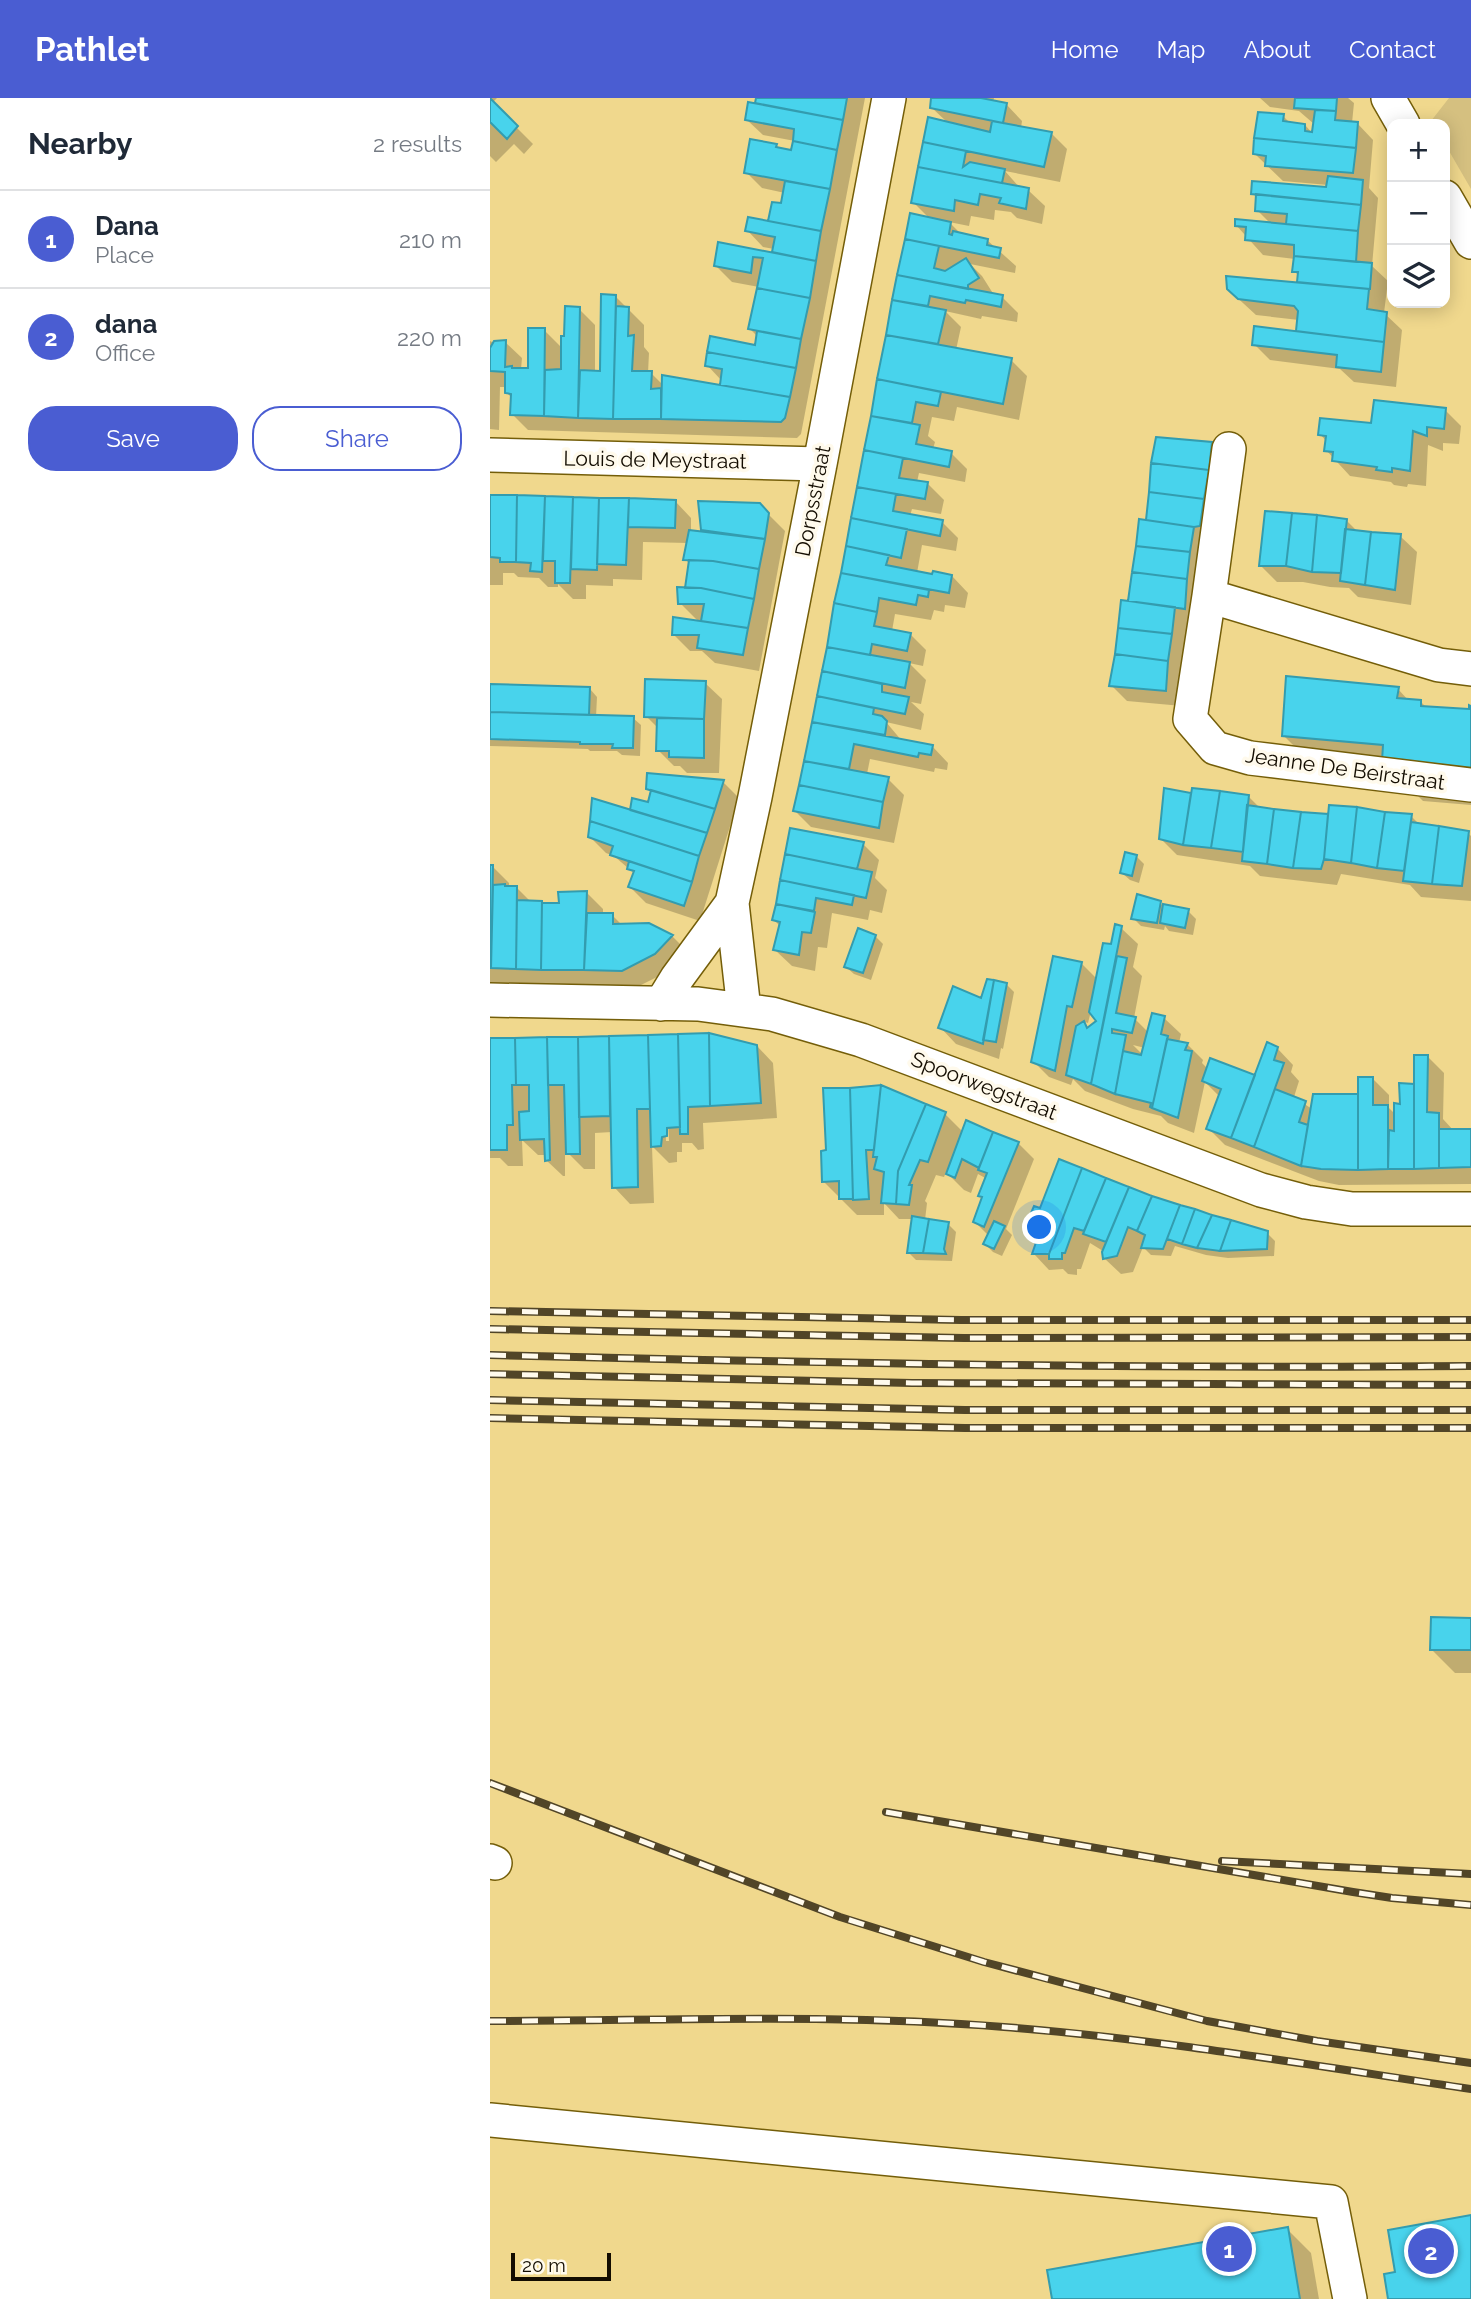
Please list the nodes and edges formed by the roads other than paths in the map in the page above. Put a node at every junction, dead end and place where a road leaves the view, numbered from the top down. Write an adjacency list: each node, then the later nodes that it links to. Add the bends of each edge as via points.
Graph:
1 (889, 98): 8 (street, Dorpsstraat)
2 (1388, 98): 3 (street)
3 (1400, 119)
4 (1450, 206): 5 (street)
5 (1471, 242)
6 (1229, 449): 9 (street, Jeanne De Beirstraat)
7 (490, 456): 8 (street, Louis de Meystraat)
8 (820, 464): 12 (street, Dorpsstraat)
9 (1209, 596): 10 (street, via 1439,665); 11 (street, Jeanne De Beirstraat, via 1190,719 1215,748 1250,758)
10 (1471, 669)
11 (1471, 785)
12 (732, 903): 14 (street, Dorpsstraat); 15 (street, Dorpsstraat)
13 (490, 1000): 14 (street, Spoorwegstraat)
14 (661, 1004): 15 (street, Spoorwegstraat)
15 (744, 1010): 16 (street, Spoorwegstraat, via 861,1040 1261,1190 1352,1209)
16 (1471, 1209)
17 (490, 2120): 18 (street, via 1331,2202)
18 (1350, 2299)

